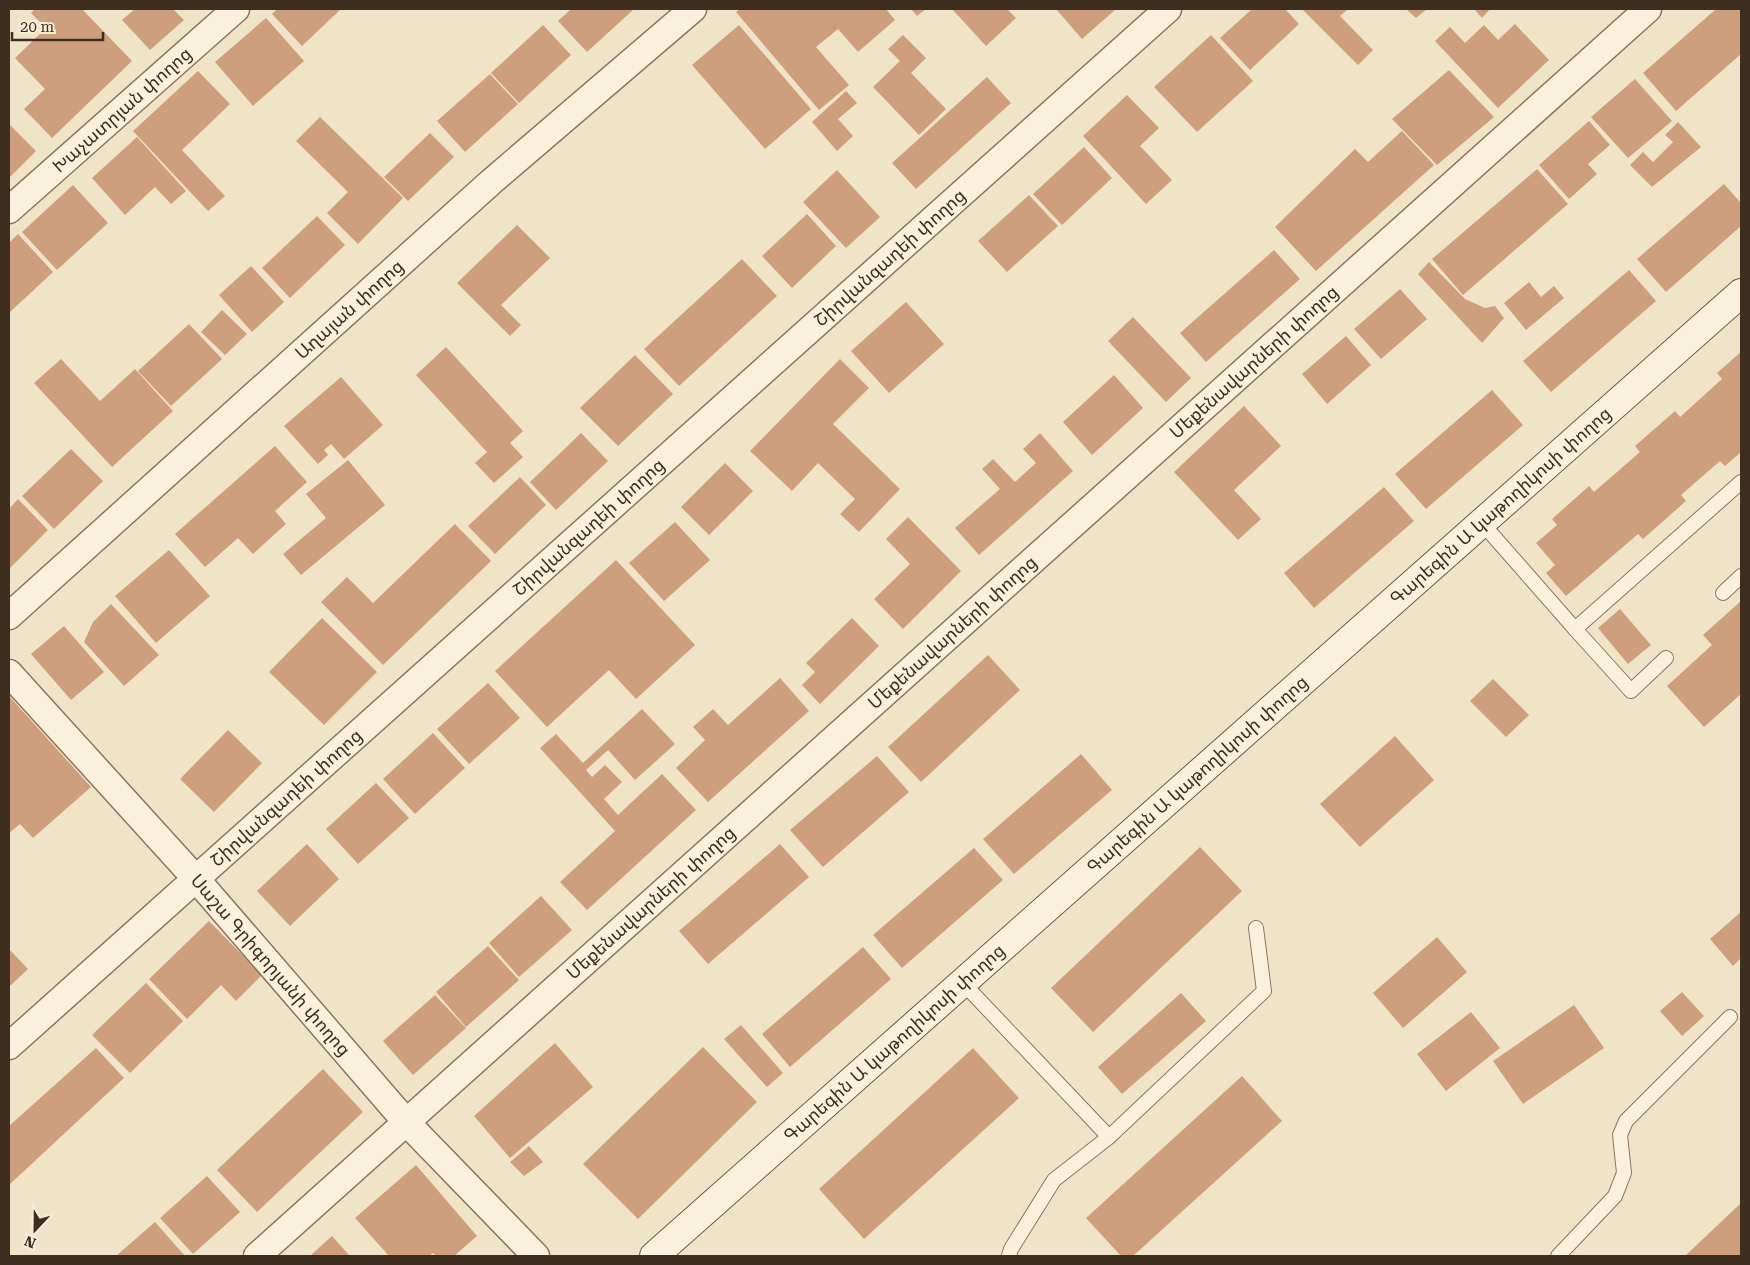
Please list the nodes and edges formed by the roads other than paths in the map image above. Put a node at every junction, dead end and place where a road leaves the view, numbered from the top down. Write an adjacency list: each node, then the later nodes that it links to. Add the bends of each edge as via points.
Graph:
1 (236, 9): 5 (street, Խաչատրյան փողոց)
2 (693, 9): 11 (street, Աղայան փողոց, via 491,182)
3 (1168, 9): 15 (street, Շիրվանզադեի փողոց)
4 (1648, 9): 20 (street, Մեքենավարների փողոց)
5 (9, 210)
6 (1741, 293): 8 (street, Գարեգին Ա կաթողիկոսի փողոց)
7 (1741, 482): 12 (lane)
8 (1482, 522): 12 (lane); 17 (street, Գարեգին Ա կաթողիկոսի փողոց)
9 (1741, 576): 10 (lane)
10 (1722, 593)
11 (9, 616)
12 (1575, 630): 13 (lane, via 1631,691)
13 (1666, 658)
14 (9, 673): 15 (street, Սաշա Գրիգորյանի փողոց)
15 (197, 880): 19 (street, Շիրվանզադեի փողոց); 20 (street, Սաշա Գրիգորյանի փողոց)
16 (1256, 928): 21 (lane, via 1264,991)
17 (963, 983): 21 (lane); 24 (street, Գարեգին Ա կաթողիկոսի փողոց)
18 (1730, 1017): 26 (lane, via 1626,1121 1620,1135 1624,1173 1615,1196)
19 (9, 1046)
20 (407, 1123): 22 (street, Մեքենավարների փողոց); 23 (street, Սաշա Գրիգորյանի փողոց)
21 (1109, 1137): 25 (lane, via 1054,1180)
22 (257, 1256)
23 (536, 1256)
24 (654, 1256)
25 (1009, 1256)
26 (1558, 1256)

